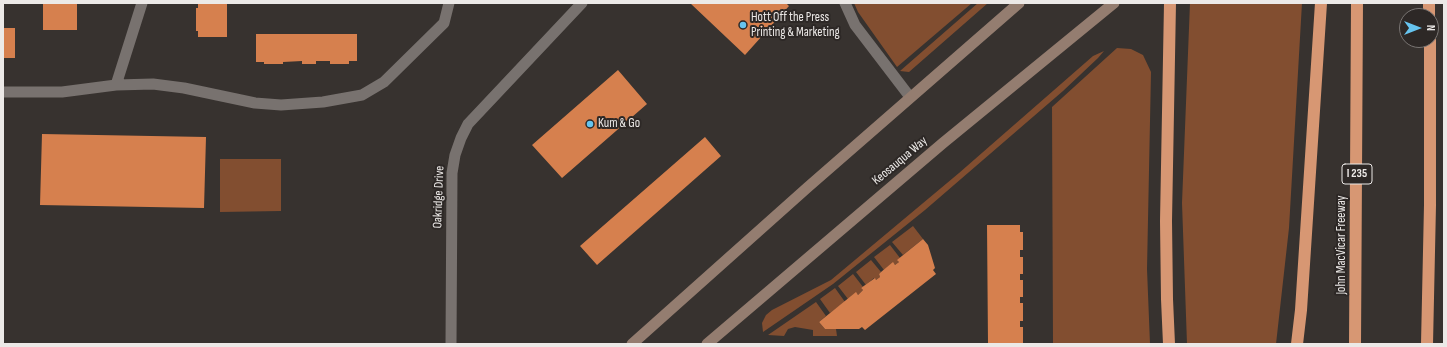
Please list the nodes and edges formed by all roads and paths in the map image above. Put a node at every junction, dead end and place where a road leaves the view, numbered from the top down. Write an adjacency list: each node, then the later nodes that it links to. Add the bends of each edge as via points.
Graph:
1 (142, 3): 11 (street)
2 (450, 3): 11 (street, via 444,23 384,82 362,95 323,102 281,105 255,103 153,84)
3 (582, 3): 14 (street, Oakridge Drive, via 468,124 461,138 455,155 452,178)
4 (845, 3): 13 (street, via 855,25)
5 (1019, 3): 13 (main road)
6 (1114, 3): 16 (main road, Keosauqua Way, via 943,143)
7 (1170, 3): 17 (highway, via 1166,221)
8 (1321, 3): 18 (highway)
9 (1357, 3): 19 (highway, John MacVicar Freeway / I 235)
10 (1430, 48): 20 (highway)
11 (116, 84): 12 (street, via 62,92)
12 (3, 92)
13 (910, 97): 15 (main road)
14 (451, 344)
15 (632, 344)
16 (707, 344)
17 (1169, 344)
18 (1297, 344)
19 (1355, 344)
20 (1427, 344)

